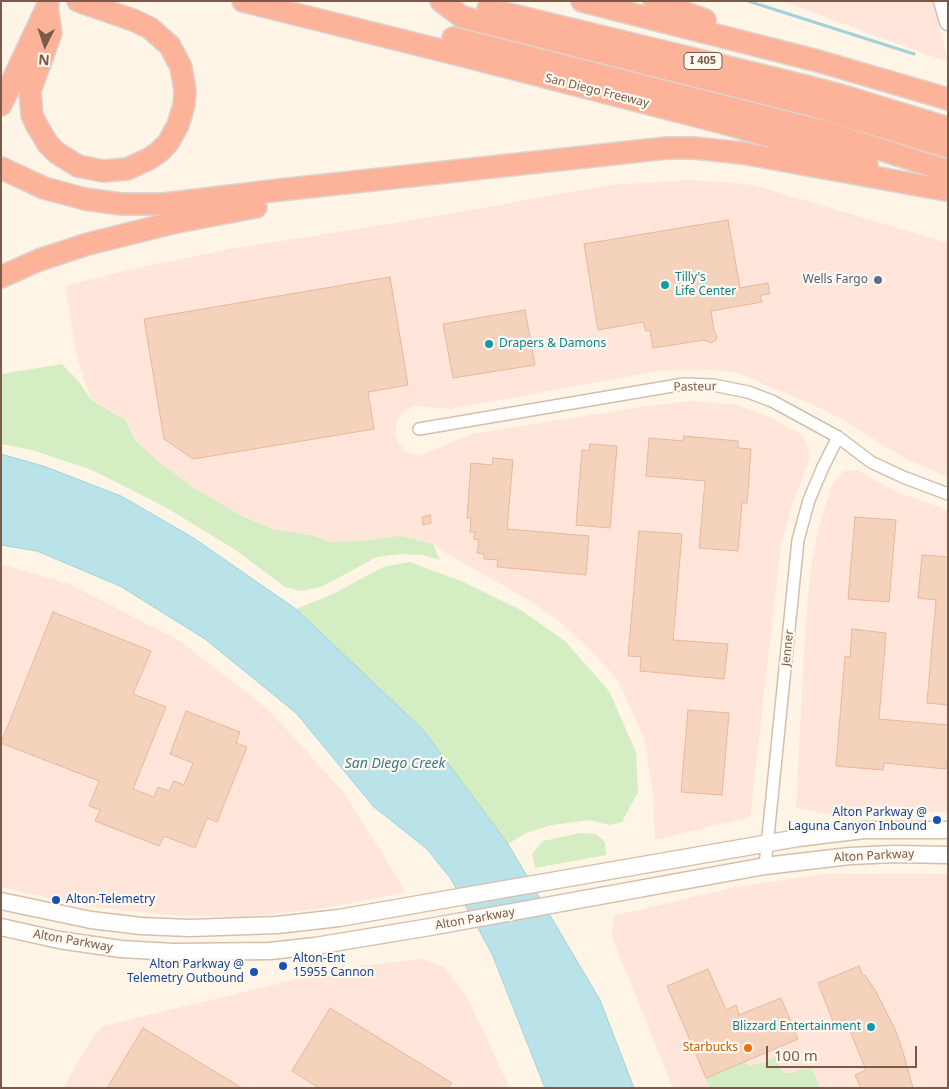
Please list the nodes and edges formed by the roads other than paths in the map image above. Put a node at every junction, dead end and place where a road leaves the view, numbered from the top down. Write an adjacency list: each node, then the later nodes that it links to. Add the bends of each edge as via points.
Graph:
1 (78, 1): 9 (highway, via 150,28 164,39 181,67 185,90 182,115 168,143 149,159 127,169 103,171 66,160 48,144 32,115 30,91 51,33)
2 (243, 1): 18 (highway, San Diego Freeway, via 723,123)
3 (304, 1): 18 (highway, via 820,131)
4 (441, 1): 15 (highway, via 462,17 807,104)
5 (457, 1): 14 (highway, I 405, via 785,80)
6 (582, 1): 11 (highway)
7 (654, 1): 11 (highway)
8 (942, 1): 10 (main road)
9 (47, 11): 13 (highway)
10 (948, 22)
11 (818, 61): 12 (highway)
12 (948, 99)
13 (1, 105)
14 (948, 128)
15 (948, 147)
16 (667, 148): 17 (highway, via 164,204 121,204 85,199 44,188); 18 (highway, via 742,153); 19 (highway, via 208,215 88,244)
17 (2, 169)
18 (947, 184)
19 (1, 277)
20 (419, 429): 21 (street, Pasteur, via 684,384 713,385 748,392 772,401)
21 (838, 437): 22 (street, Pasteur, via 871,462); 24 (street, Jenner, via 809,500 798,540)
22 (948, 494)
23 (948, 830): 24 (main road, Alton Parkway, via 864,830)
24 (768, 843): 26 (street, Jenner); 27 (main road, Alton Parkway, via 290,924 227,928 141,926 91,920)
25 (948, 855): 26 (main road, Alton Parkway, via 850,856)
26 (765, 866): 28 (main road, Alton Parkway, via 459,922 270,951 220,953 121,949)
27 (1, 901)
28 (1, 927)

